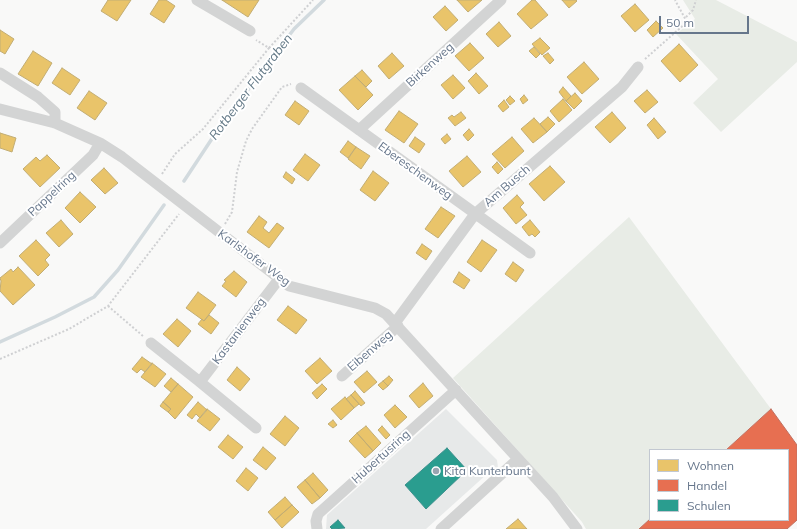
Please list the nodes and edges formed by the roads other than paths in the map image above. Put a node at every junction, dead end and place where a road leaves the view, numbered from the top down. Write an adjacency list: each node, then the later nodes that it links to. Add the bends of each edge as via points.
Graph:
1 (197, 0): 3 (street)
2 (501, 0): 9 (street, Birkenweg)
3 (250, 31)
4 (638, 67): 11 (street, Am Busch, via 622,87)
5 (0, 73): 8 (street, via 38,97 55,112)
6 (300, 88): 9 (street, Ebereschenweg)
7 (0, 109): 8 (street, Karlshofer Weg)
8 (55, 123): 10 (street, Karlshofer Weg)
9 (359, 130): 11 (street, Ebereschenweg)
10 (100, 143): 12 (street, Pappelring, via 93,155); 14 (street, Karlshofer Weg, via 122,157)
11 (475, 214): 13 (street, Ebereschenweg); 15 (street, Am Busch)
12 (0, 243)
13 (530, 253)
14 (279, 279): 15 (street, Karlshofer Weg, via 289,286 302,290 375,308); 18 (street, Kastanienweg)
15 (397, 325): 17 (street, Eibenweg); 19 (street, Karlshofer Weg)
16 (151, 343): 18 (street)
17 (342, 376)
18 (200, 382): 20 (street)
19 (456, 390): 21 (street, Karlshofer Weg); 22 (street, Hubertusring, via 318,514)
20 (256, 428)
21 (518, 459): 23 (street); 24 (street, Karlshofer Weg)
22 (317, 529)
23 (441, 529)
24 (577, 529)

